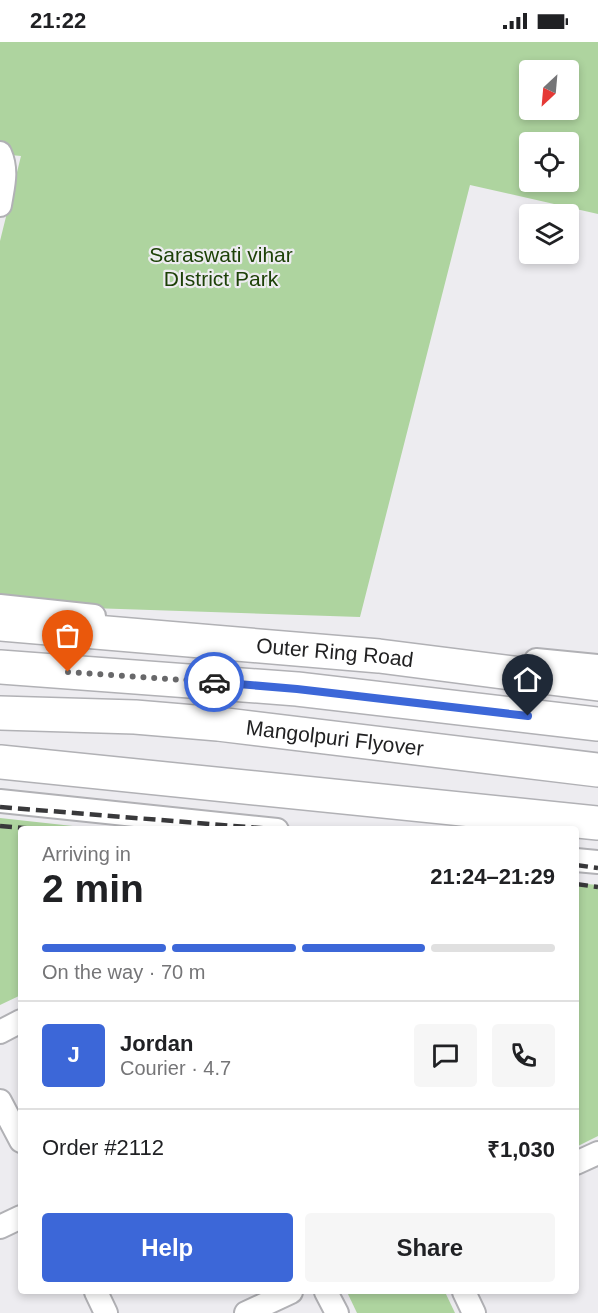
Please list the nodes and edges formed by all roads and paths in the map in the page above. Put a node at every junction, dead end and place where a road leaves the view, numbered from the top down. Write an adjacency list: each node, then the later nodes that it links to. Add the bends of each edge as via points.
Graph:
1 (0, 153): 2 (street, via 5,176)
2 (0, 205)
3 (0, 606): 6 (street)
4 (0, 624): 7 (main road, Outer Ring Road, via 379,656)
5 (0, 666): 9 (main road, Mangolpuri Flyover, via 297,689)
6 (598, 666)
7 (598, 684)
8 (0, 713): 11 (main road, Mangolpuri Flyover, via 218,724)
9 (598, 724)
10 (0, 762): 13 (main road)
11 (598, 770)
12 (0, 801): 14 (street)
13 (598, 823)
14 (240, 826)
15 (579, 860): 16 (street)
16 (598, 862)
17 (18, 1023): 18 (street)
18 (0, 1032)
19 (0, 1101): 20 (street)
20 (18, 1135)
21 (598, 1153): 22 (street)
22 (579, 1162)
23 (18, 1218): 24 (street)
24 (0, 1227)
25 (97, 1294): 29 (street)
26 (287, 1294): 30 (street)
27 (327, 1294): 31 (street)
28 (465, 1294): 32 (street)
29 (106, 1313)
30 (246, 1313)
31 (337, 1313)
32 (474, 1313)

